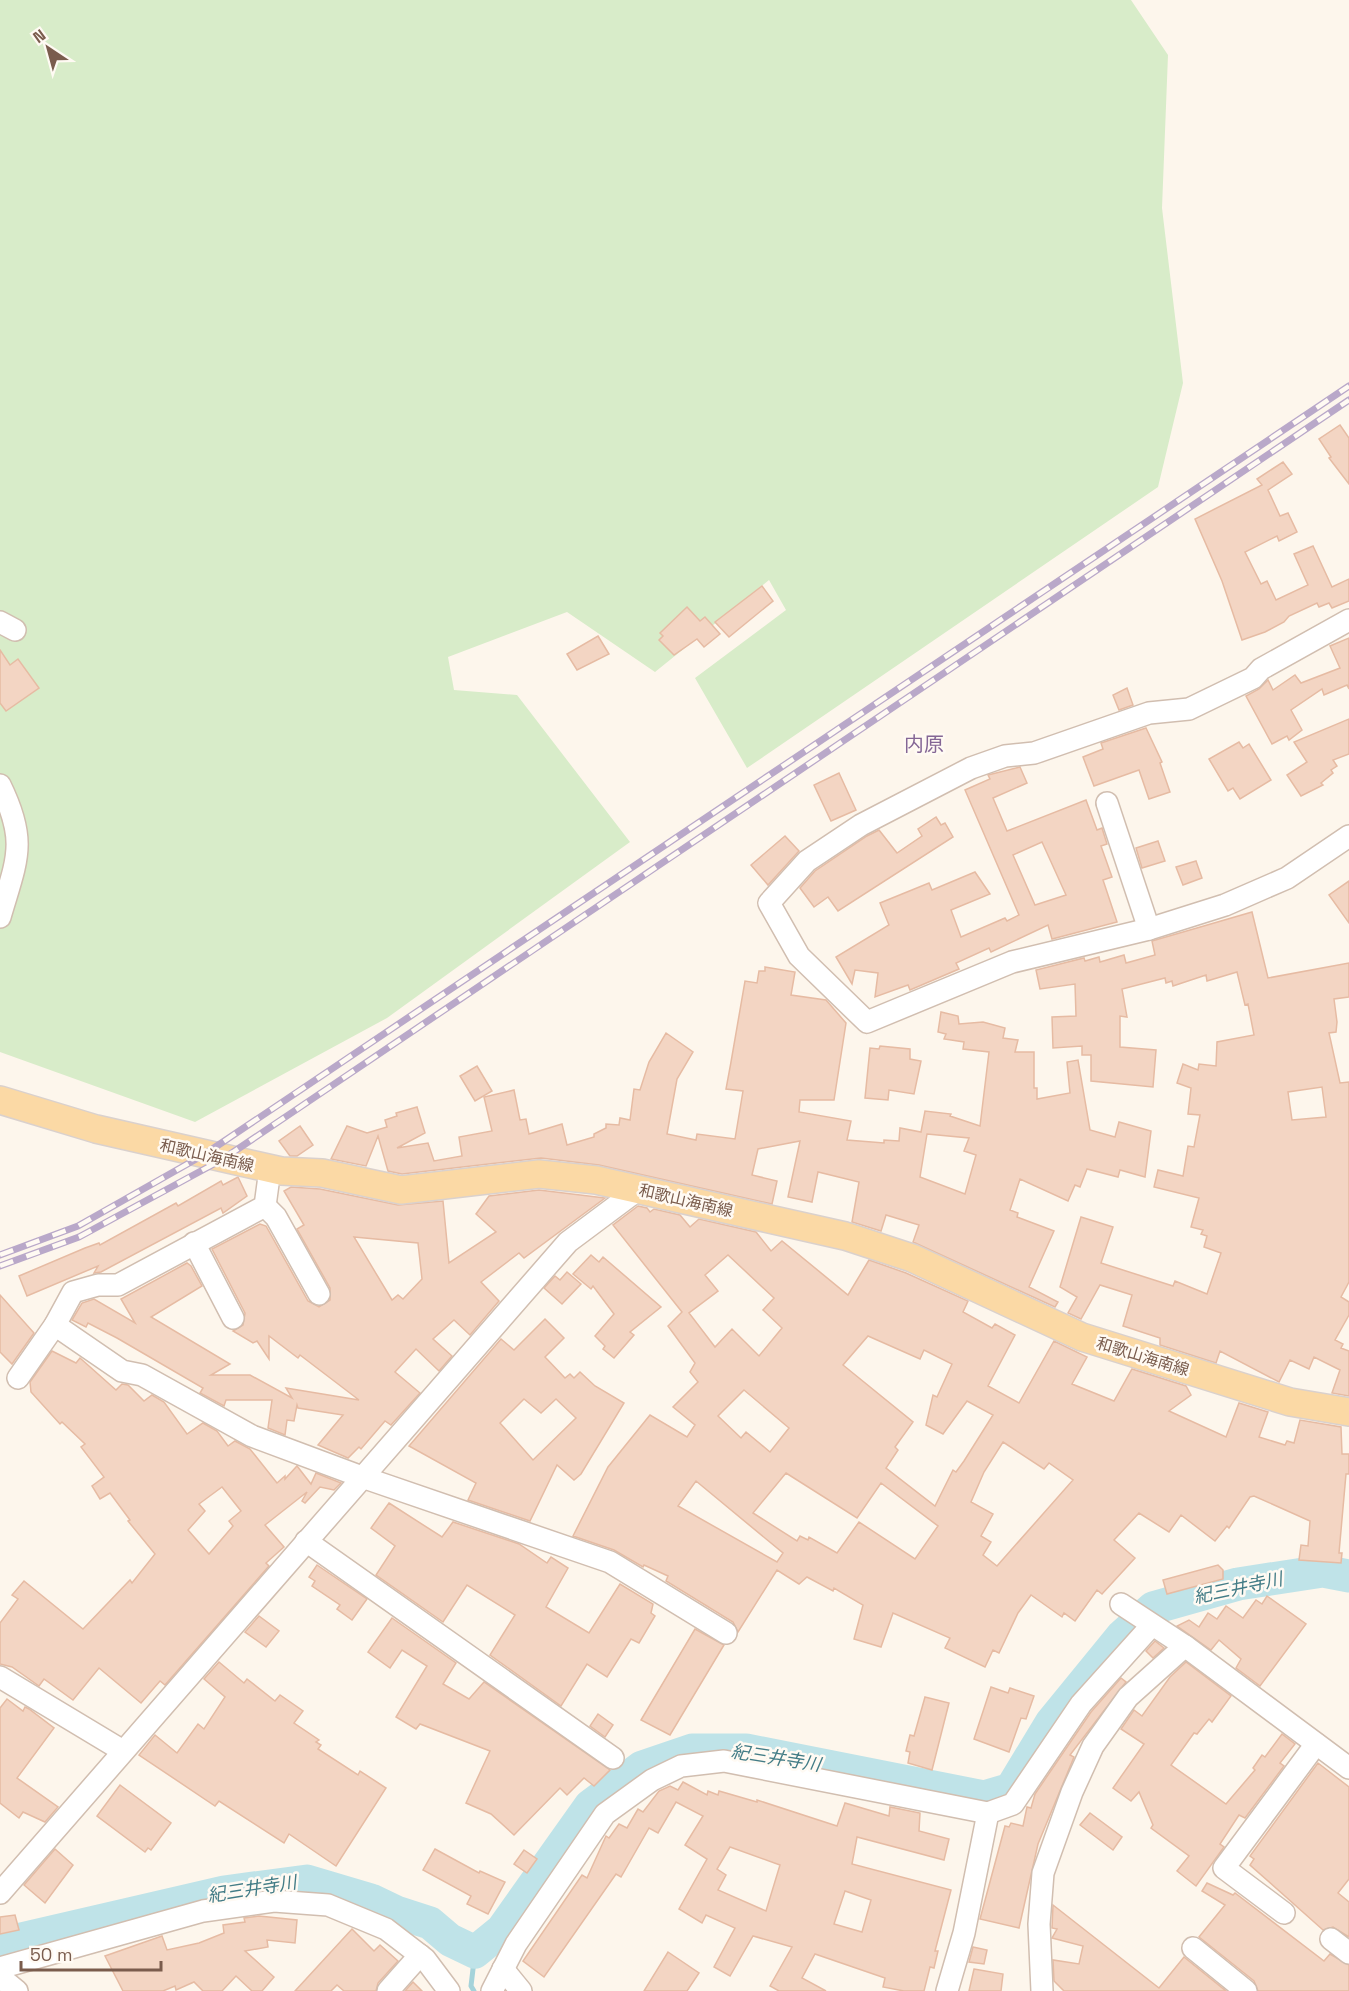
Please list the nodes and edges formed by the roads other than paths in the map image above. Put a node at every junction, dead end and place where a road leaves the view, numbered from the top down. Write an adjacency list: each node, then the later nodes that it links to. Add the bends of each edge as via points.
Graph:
1 (1349, 620): 6 (street, via 1261,669 1253,678 1189,709 1149,713 1034,753 1005,756 911,797 807,861 769,903 799,956 867,1022 1012,962)
2 (0, 784): 5 (street, via 12,808 19,851)
3 (1107, 803): 6 (street)
4 (1349, 836): 6 (street, via 1287,878 1225,905)
5 (0, 917)
6 (1149, 929)
7 (0, 1100): 8 (main road, 和歌山海南線, via 96,1129)
8 (270, 1169): 9 (main road, 和歌山海南線, via 321,1173 401,1190 538,1174); 10 (street)
9 (639, 1189): 16 (main road, 和歌山海南線, via 874,1244 1082,1337 1290,1402); 17 (street, via 568,1242)
10 (265, 1206): 11 (street); 12 (street, via 276,1217)
11 (194, 1244): 13 (street); 14 (street, via 118,1285 98,1285 73,1292)
12 (319, 1294)
13 (233, 1318)
14 (55, 1325): 15 (street); 17 (street, via 122,1371 142,1375 252,1436)
15 (18, 1378)
16 (1349, 1412)
17 (362, 1477): 18 (street); 21 (street, via 610,1562)
18 (306, 1541): 25 (street); 26 (street)
19 (1124, 1605): 20 (street)
20 (1150, 1623): 22 (street); 28 (street, via 1081,1704 1013,1804)
21 (726, 1633)
22 (1185, 1646): 24 (street); 38 (street, via 1128,1697 1093,1746 1072,1791 1043,1873)
23 (0, 1677): 25 (street)
24 (1316, 1744): 27 (street); 30 (street, via 1224,1868)
25 (123, 1752): 29 (street)
26 (613, 1758)
27 (1349, 1768)
28 (988, 1814): 36 (street, via 724,1761 681,1766 652,1780 605,1814); 44 (street, via 964,1933)
29 (0, 1893)
30 (1284, 1913)
31 (1331, 1939): 33 (street)
32 (1193, 1948): 46 (street)
33 (1349, 1953)
34 (420, 1955): 35 (street, via 386,1929 328,1905 274,1901 203,1911); 40 (street); 41 (street)
35 (0, 1968)
36 (503, 1969): 42 (street); 43 (street)
37 (0, 1977): 39 (street)
38 (1041, 1982): 45 (street)
39 (17, 1991)
40 (388, 1991)
41 (449, 1991)
42 (492, 1991)
43 (520, 1991)
44 (947, 1991)
45 (1058, 1991)
46 (1246, 1991)

